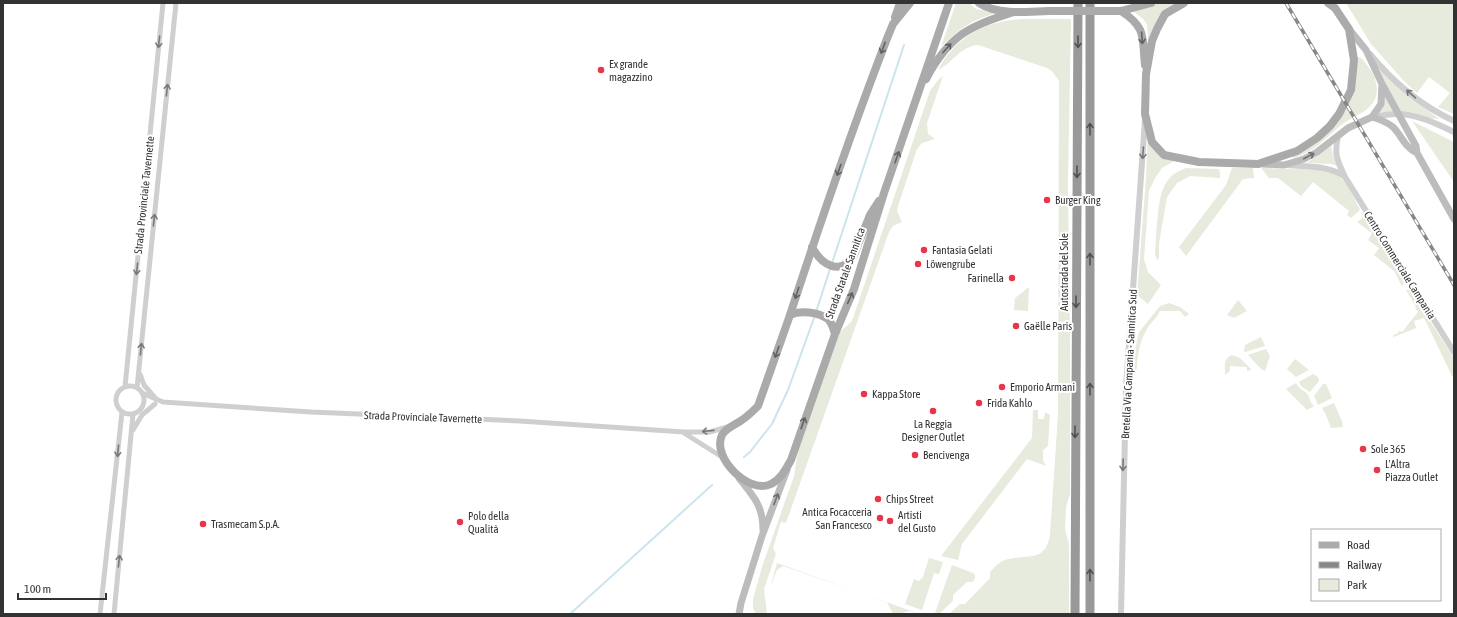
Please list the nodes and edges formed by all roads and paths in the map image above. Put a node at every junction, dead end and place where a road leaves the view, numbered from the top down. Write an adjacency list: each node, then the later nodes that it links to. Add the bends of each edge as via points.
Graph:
1 (163, 3): 37 (street, Strada Provinciale Tavernette, one-way to 37)
2 (176, 3): 36 (street, Strada Provinciale Tavernette, one-way to 2)
3 (900, 3): 14 (main road)
4 (910, 3): 14 (main road)
5 (949, 3): 19 (main road, Strada Statale Sannitica)
6 (978, 3): 13 (main road, Strada Statale Sannitica)
7 (1078, 3): 54 (highway, Autostrada del Sole, one-way to 54)
8 (1090, 3): 55 (highway, one-way to 8)
9 (1151, 3): 12 (main road, Strada Statale Sannitica)
10 (1184, 3): 17 (main road, via 1165,14 1156,29)
11 (1328, 3): 15 (main road, via 1335,8)
12 (1121, 11): 13 (main road, Strada Statale Sannitica, bridge); 17 (main road, one-way to 17, via 1133,19 1142,33)
13 (1014, 12): 19 (main road, Strada Statale Sannitica, one-way to 13, via 941,54 955,39 974,26)
14 (893, 24): 32 (main road, one-way to 32, via 856,118)
15 (1348, 29): 16 (main road); 27 (main road, via 1354,60 1351,90 1339,114 1317,138 1297,151)
16 (1366, 50): 18 (main road); 23 (street, one-way to 16, via 1414,97)
17 (1146, 74): 20 (main road)
18 (1382, 84): 21 (main road); 22 (main road, via 1381,104)
19 (919, 93): 30 (main road, Strada Statale Sannitica, one-way to 19)
20 (1145, 114): 27 (main road, via 1152,142 1164,155 1200,162); 56 (street, Bretella Via Campania - Sannitica Sud, one-way to 56, via 1126,387)
21 (1397, 114): 22 (street); 24 (street, via 1428,120); 26 (main road)
22 (1372, 117): 25 (main road, via 1348,128); 26 (main road, via 1393,127 1411,150)
23 (1454, 122)
24 (1454, 132)
25 (1338, 136): 28 (main road, one-way to 25, via 1304,159); 29 (street, Centro Commerciale Campania, via 1336,159)
26 (1418, 153): 31 (main road)
27 (1258, 164): 28 (main road)
28 (1284, 165): 29 (street, via 1326,168 1335,170)
29 (1345, 177): 35 (street, Centro Commerciale Campania)
30 (884, 194): 32 (main road, via 870,215 853,257 848,263 839,268 830,266 819,258); 34 (main road, Strada Statale Sannitica, one-way to 30, via 854,289)
31 (1454, 218)
32 (812, 247): 33 (main road, one-way to 33)
33 (789, 318): 34 (main road, via 800,311 823,316 832,325); 44 (main road, one-way to 44, via 758,406)
34 (835, 334): 48 (main road, Strada Statale Sannitica, one-way to 34)
35 (1454, 352)
36 (139, 368): 38 (street, Strada Provinciale Tavernette); 40 (street, Strada Provinciale Tavernette, via 144,385)
37 (125, 386): 38 (street); 42 (street, Strada Provinciale Tavernette, via 116,396 116,405)
38 (137, 388): 39 (street, Strada Provinciale Tavernette)
39 (142, 393): 40 (street, Strada Provinciale Tavernette); 41 (street, via 144,402)
40 (156, 402): 41 (street); 45 (street, Strada Provinciale Tavernette); 46 (street, via 142,415)
41 (139, 411): 43 (street)
42 (122, 412): 43 (street); 51 (street, Strada Provinciale Tavernette, one-way to 51)
43 (133, 414): 46 (street)
44 (732, 426): 45 (street, Strada Provinciale Tavernette, one-way to 45, via 710,432); 47 (main road, via 722,436)
45 (684, 432): 47 (street, Strada Provinciale Tavernette)
46 (131, 434): 52 (street, one-way to 46)
47 (722, 457): 49 (main road, Strada Statale Sannitica)
48 (791, 460): 49 (main road, Strada Statale Sannitica, via 776,481 766,486 755,485); 50 (main road, Strada Statale Sannitica, one-way to 48)
49 (738, 476): 50 (main road, via 762,512)
50 (762, 536): 53 (main road, Strada Statale Sannitica)
51 (100, 614)
52 (114, 614)
53 (739, 614)
54 (1075, 614)
55 (1090, 614)
56 (1121, 614)

